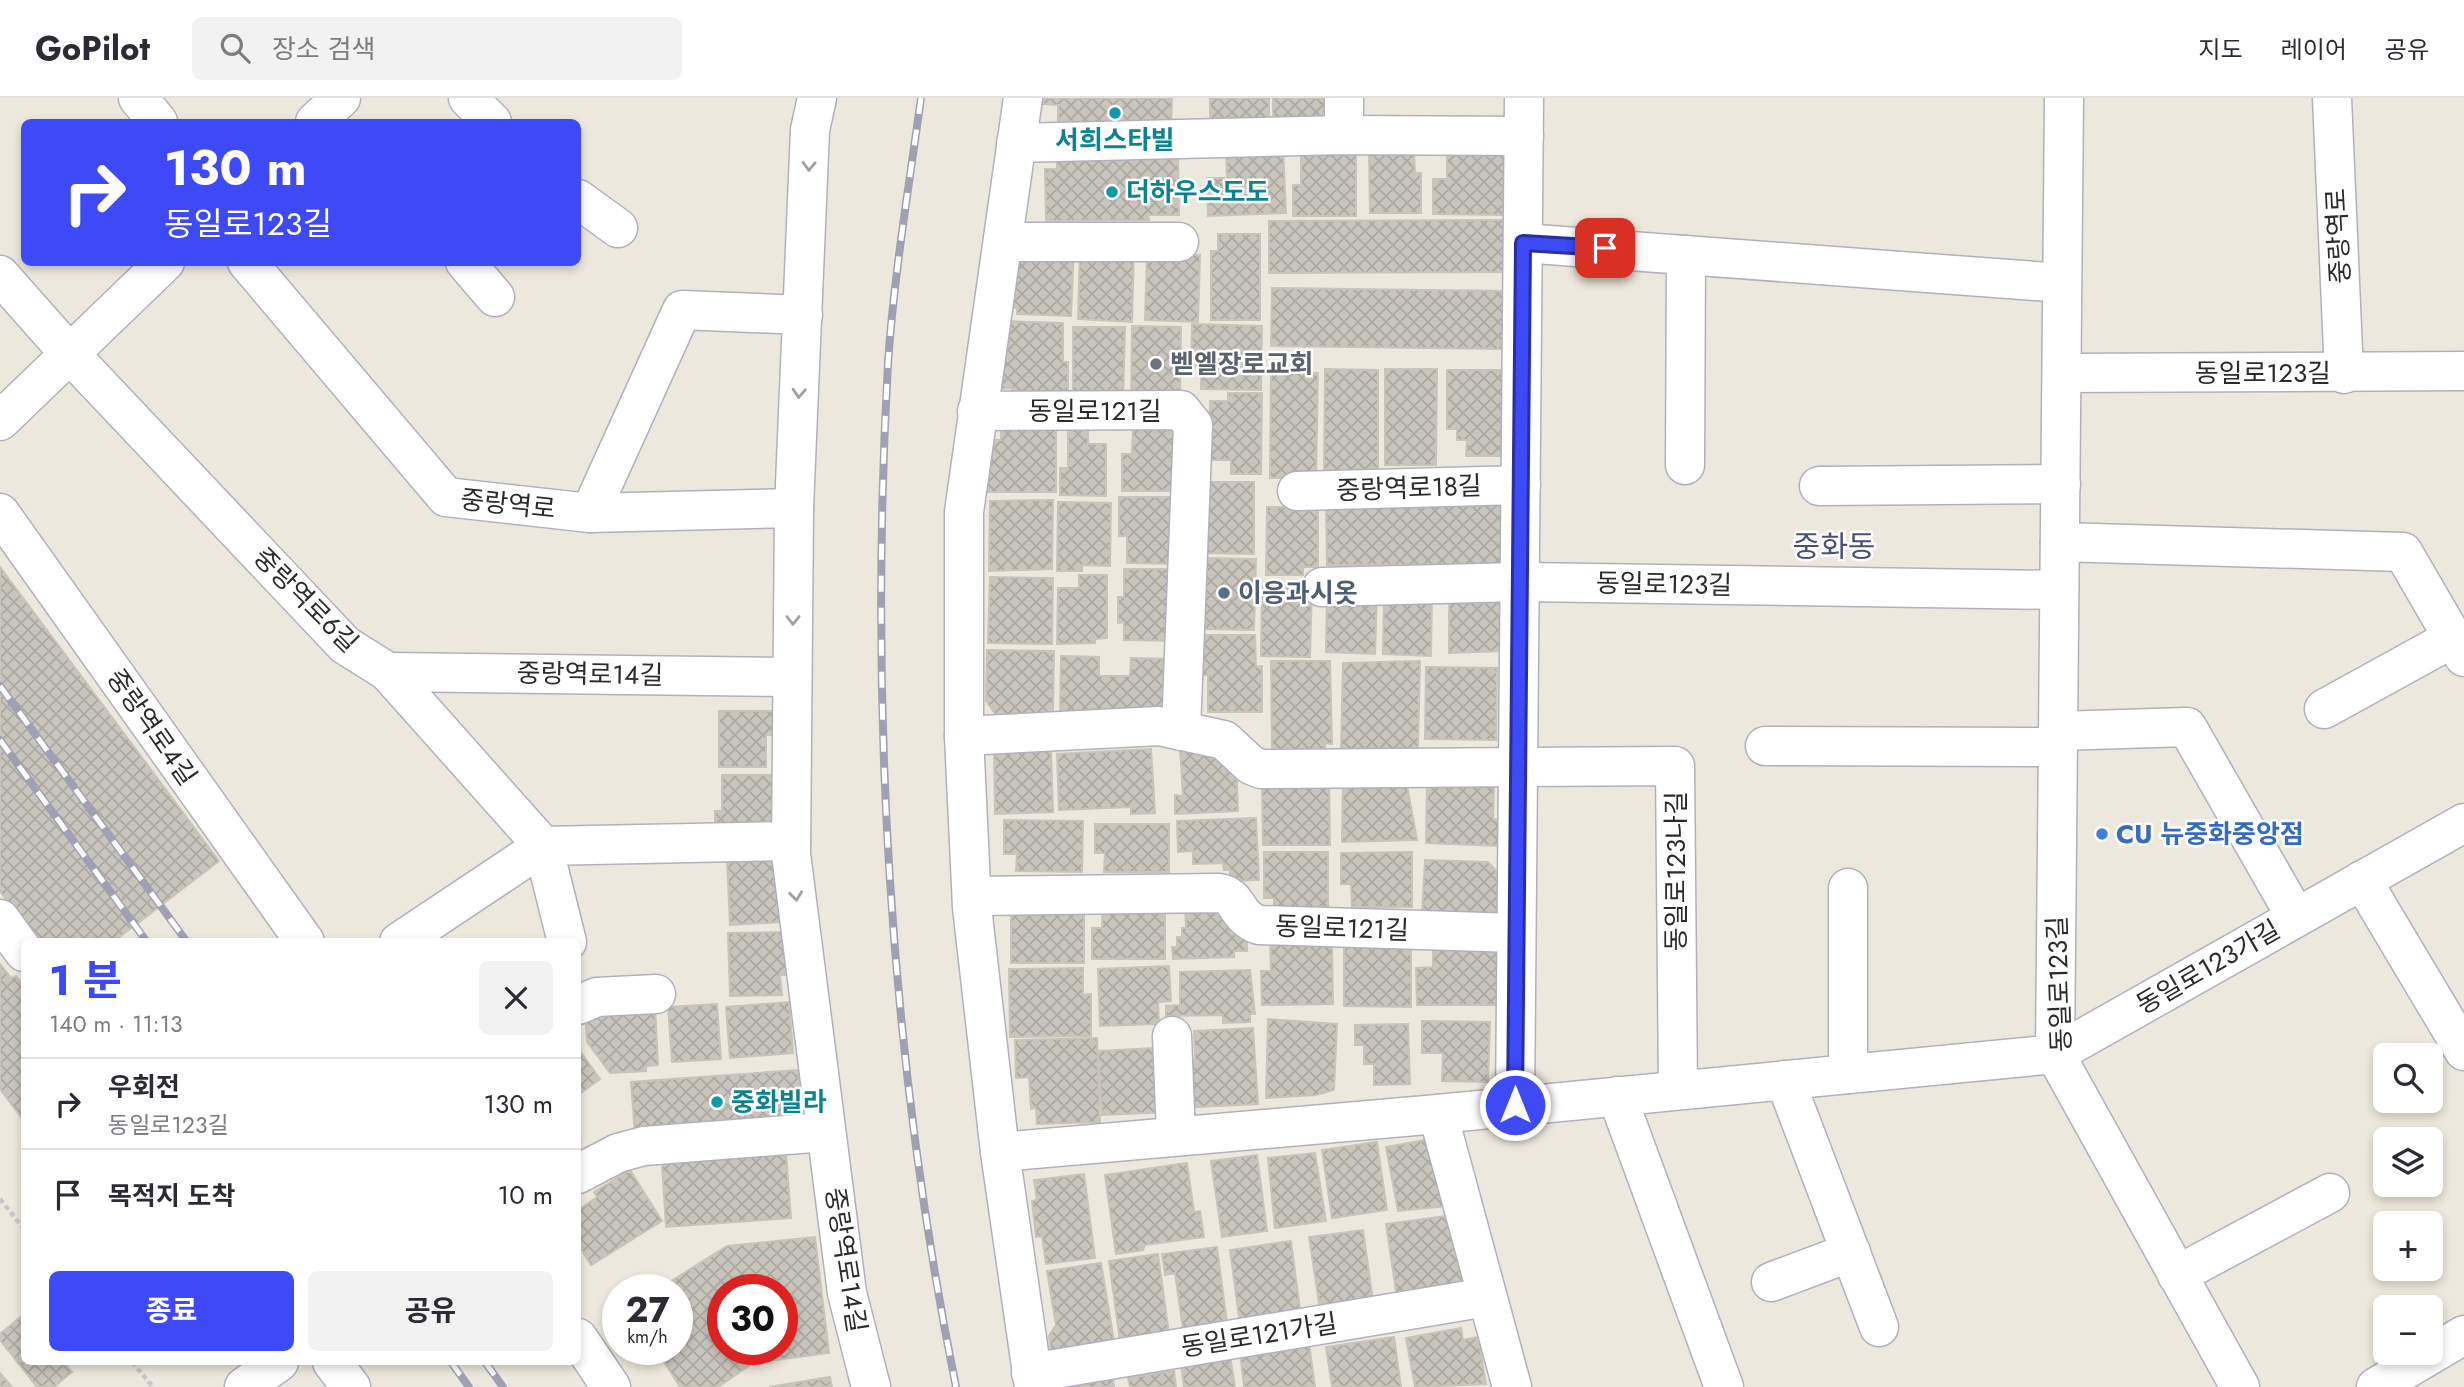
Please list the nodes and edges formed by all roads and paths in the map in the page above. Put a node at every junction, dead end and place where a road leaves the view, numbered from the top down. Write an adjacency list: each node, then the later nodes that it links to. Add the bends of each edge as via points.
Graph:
1 (138, 98): 9 (street)
2 (468, 98): 10 (street)
3 (817, 98): 25 (street, 중랑역로14길, one-way to 25, via 810,130)
4 (1023, 98): 12 (street)
5 (1524, 98): 11 (street, 중랑역로18길)
6 (2064, 98): 23 (street, 동일로123길)
7 (2332, 98): 29 (street, 중랑역로)
8 (1344, 116): 11 (street); 12 (street)
9 (156, 119)
10 (489, 119)
11 (1524, 136): 17 (street, 중랑역로18길)
12 (1016, 143): 15 (street)
13 (581, 201): 14 (street)
14 (618, 228)
15 (1003, 242): 16 (street); 30 (street)
16 (1179, 242)
17 (1523, 243): 18 (street); 34 (street, 중랑역로18길)
18 (1686, 255): 23 (street); 32 (street)
19 (161, 266): 26 (street)
20 (250, 266): 39 (street, 중랑역로, via 446,497)
21 (468, 266): 24 (street)
22 (0, 275): 26 (street, 중랑역로6길)
23 (2062, 283): 28 (street, 동일로123길)
24 (495, 297)
25 (803, 315): 37 (street, 중랑역로14길, one-way to 37); 39 (street, via 682,310)
26 (68, 352): 31 (street); 45 (street, 중랑역로6길, via 345,645)
27 (2464, 371): 29 (street, 동일로123길)
28 (2062, 373): 29 (street, 동일로123길); 33 (street, 동일로123길)
29 (2344, 374)
30 (977, 411): 48 (street, 동일로121길, via 1181,410 1189,416 1193,425); 49 (street, via 964,512)
31 (0, 421)
32 (1685, 465)
33 (2061, 484): 35 (street); 40 (street, 동일로123길)
34 (1521, 485): 36 (street, 중랑역로18길); 41 (street, 중랑역로18길)
35 (1819, 486)
36 (1297, 491)
37 (794, 508): 39 (street, 중랑역로); 46 (street, 중랑역로14길, one-way to 46)
38 (0, 513): 62 (street, 중랑역로4길)
39 (590, 513)
40 (2060, 542): 43 (street, 동일로123길); 44 (street, via 2403,552)
41 (1520, 582): 42 (street); 43 (street, 동일로123길); 52 (street, 중랑역로18길)
42 (1322, 587)
43 (2059, 590): 50 (street, 동일로123길)
44 (2458, 648): 47 (street)
45 (388, 672): 46 (street, 중랑역로14길); 55 (street, 중랑역로6길)
46 (792, 677): 54 (street, 중랑역로14길)
47 (2324, 709)
48 (1181, 731): 49 (street, via 1159,726); 52 (street, via 1224,740 1261,769)
49 (964, 736): 58 (street)
50 (2058, 739): 51 (street); 59 (street, via 2188,727); 70 (street, 동일로123길)
51 (1765, 746)
52 (1518, 767): 61 (street, 중랑역로18길); 73 (street, 동일로123나길, via 1675,766)
53 (2464, 823): 56 (street, 동일로123가길)
54 (791, 841): 55 (street); 77 (street, 중랑역로14길, one-way to 77)
55 (542, 846): 63 (street); 64 (street, 중랑역로6길)
56 (2362, 880): 59 (street, 동일로123가길); 69 (street)
57 (1848, 888): 71 (street)
58 (972, 896): 61 (street, 동일로121길, via 1219,893 1232,899 1244,919 1259,925); 79 (street)
59 (2296, 917): 70 (street, 동일로123가길)
60 (0, 919): 65 (street)
61 (1516, 933): 75 (street, 중랑역로18길)
62 (302, 938)
63 (405, 938)
64 (566, 938)
65 (21, 948)
66 (656, 994): 67 (street)
67 (581, 996)
68 (1172, 1035): 78 (street)
69 (2464, 1051)
70 (2055, 1054): 71 (street); 85 (street, 동일로123길)
71 (1848, 1074): 72 (street)
72 (1785, 1080): 73 (street); 84 (street)
73 (1678, 1090): 74 (street)
74 (1617, 1096): 75 (street); 101 (street)
75 (1515, 1105): 76 (street)
76 (1438, 1114): 78 (street); 87 (street)
77 (826, 1132): 80 (street, via 629,1149); 99 (street, 중랑역로14길, via 847,1293)
78 (1176, 1136): 79 (street)
79 (1000, 1152): 94 (street)
80 (581, 1173)
81 (2330, 1193): 85 (street)
82 (0, 1199): 83 (path)
83 (21, 1225)
84 (1851, 1252): 86 (street); 88 (street)
85 (2177, 1275): 102 (street, 동일로123길)
86 (1771, 1282)
87 (1488, 1297): 94 (street, 동일로121가길); 100 (street)
88 (1880, 1327)
89 (2464, 1335): 103 (street)
90 (581, 1342): 98 (street)
91 (135, 1365): 95 (path)
92 (275, 1365): 96 (street)
93 (334, 1365): 97 (street)
94 (1033, 1380)
95 (153, 1387)
96 (244, 1387)
97 (351, 1387)
98 (611, 1387)
99 (871, 1387)
100 (1512, 1387)
101 (1724, 1387)
102 (2240, 1387)
103 (2376, 1387)

